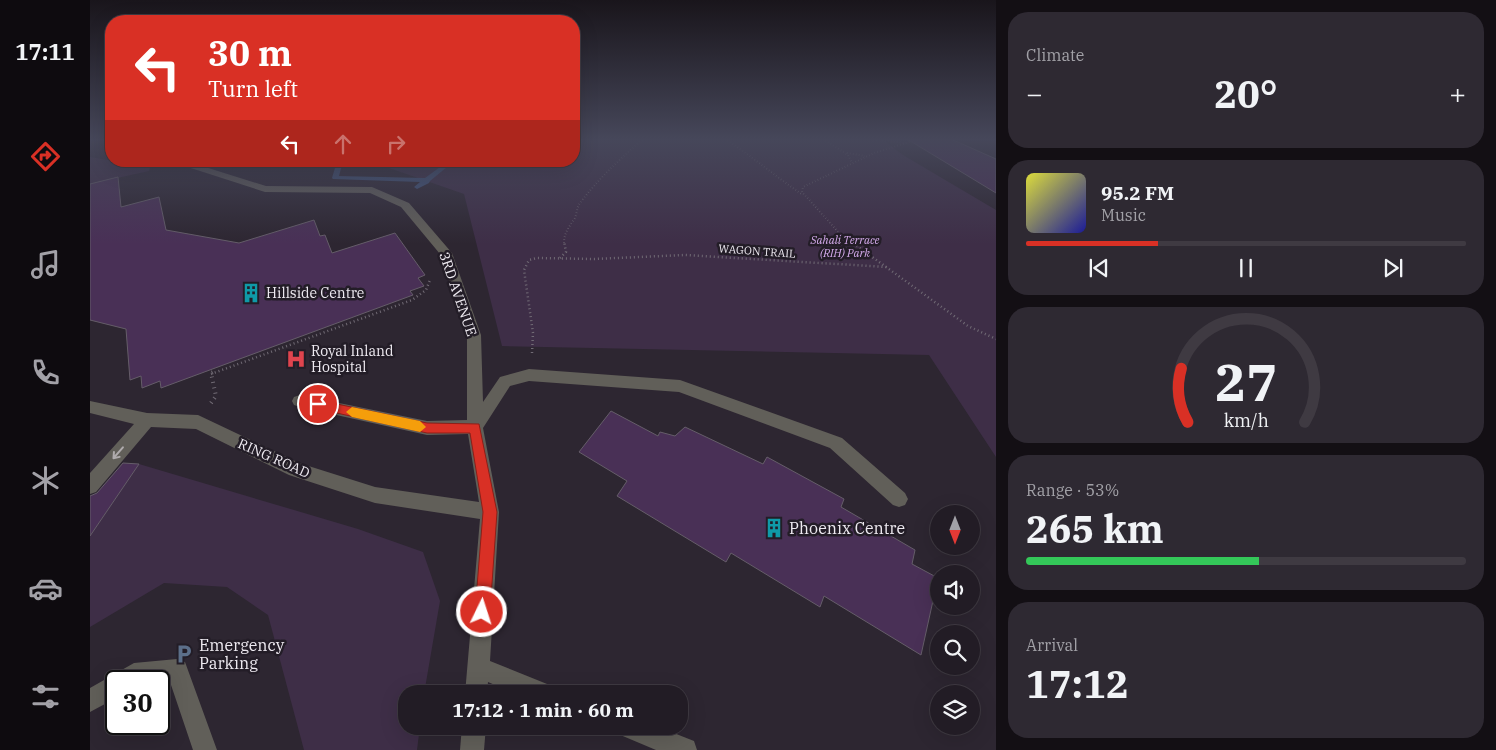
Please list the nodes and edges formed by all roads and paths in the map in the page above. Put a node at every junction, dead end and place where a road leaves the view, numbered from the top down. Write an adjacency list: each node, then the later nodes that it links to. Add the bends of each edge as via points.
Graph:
1 (224, 174): 15 (street, 3RD AVENUE, via 265,189 372,190 405,205 446,253 474,335)
2 (603, 174): 6 (path, via 578,205 576,218 569,226 564,241 566,252)
3 (773, 174): 5 (path)
4 (830, 174): 5 (path, via 803,187)
5 (805, 196): 7 (path, via 840,234)
6 (559, 259): 7 (path, WAGON TRAIL, via 684,255); 10 (path, WAGON TRAIL, via 538,258 525,264 533,333)
7 (887, 267): 9 (path, via 968,326)
8 (426, 290): 11 (path, via 412,300 211,373)
9 (996, 339)
10 (529, 375): 15 (street, via 505,381); 17 (street, via 680,386 836,443)
11 (216, 396)
12 (300, 401): 15 (street, via 427,428)
13 (90, 407): 14 (street, RING ROAD)
14 (147, 420): 16 (street, one-way to 16); 18 (street, RING ROAD, via 198,422 295,470 375,495)
15 (475, 427): 18 (street, 3RD AVENUE)
16 (90, 486)
17 (899, 499)
18 (490, 512): 19 (street, 3RD AVENUE)
19 (478, 668): 21 (street, 3RD AVENUE); 22 (street)
20 (170, 671): 27 (street, via 177,670)
21 (477, 685)
22 (521, 685)
23 (105, 692): 24 (street)
24 (90, 701)
25 (473, 735): 28 (street)
26 (648, 735): 29 (street)
27 (205, 750)
28 (472, 750)
29 (685, 750)

